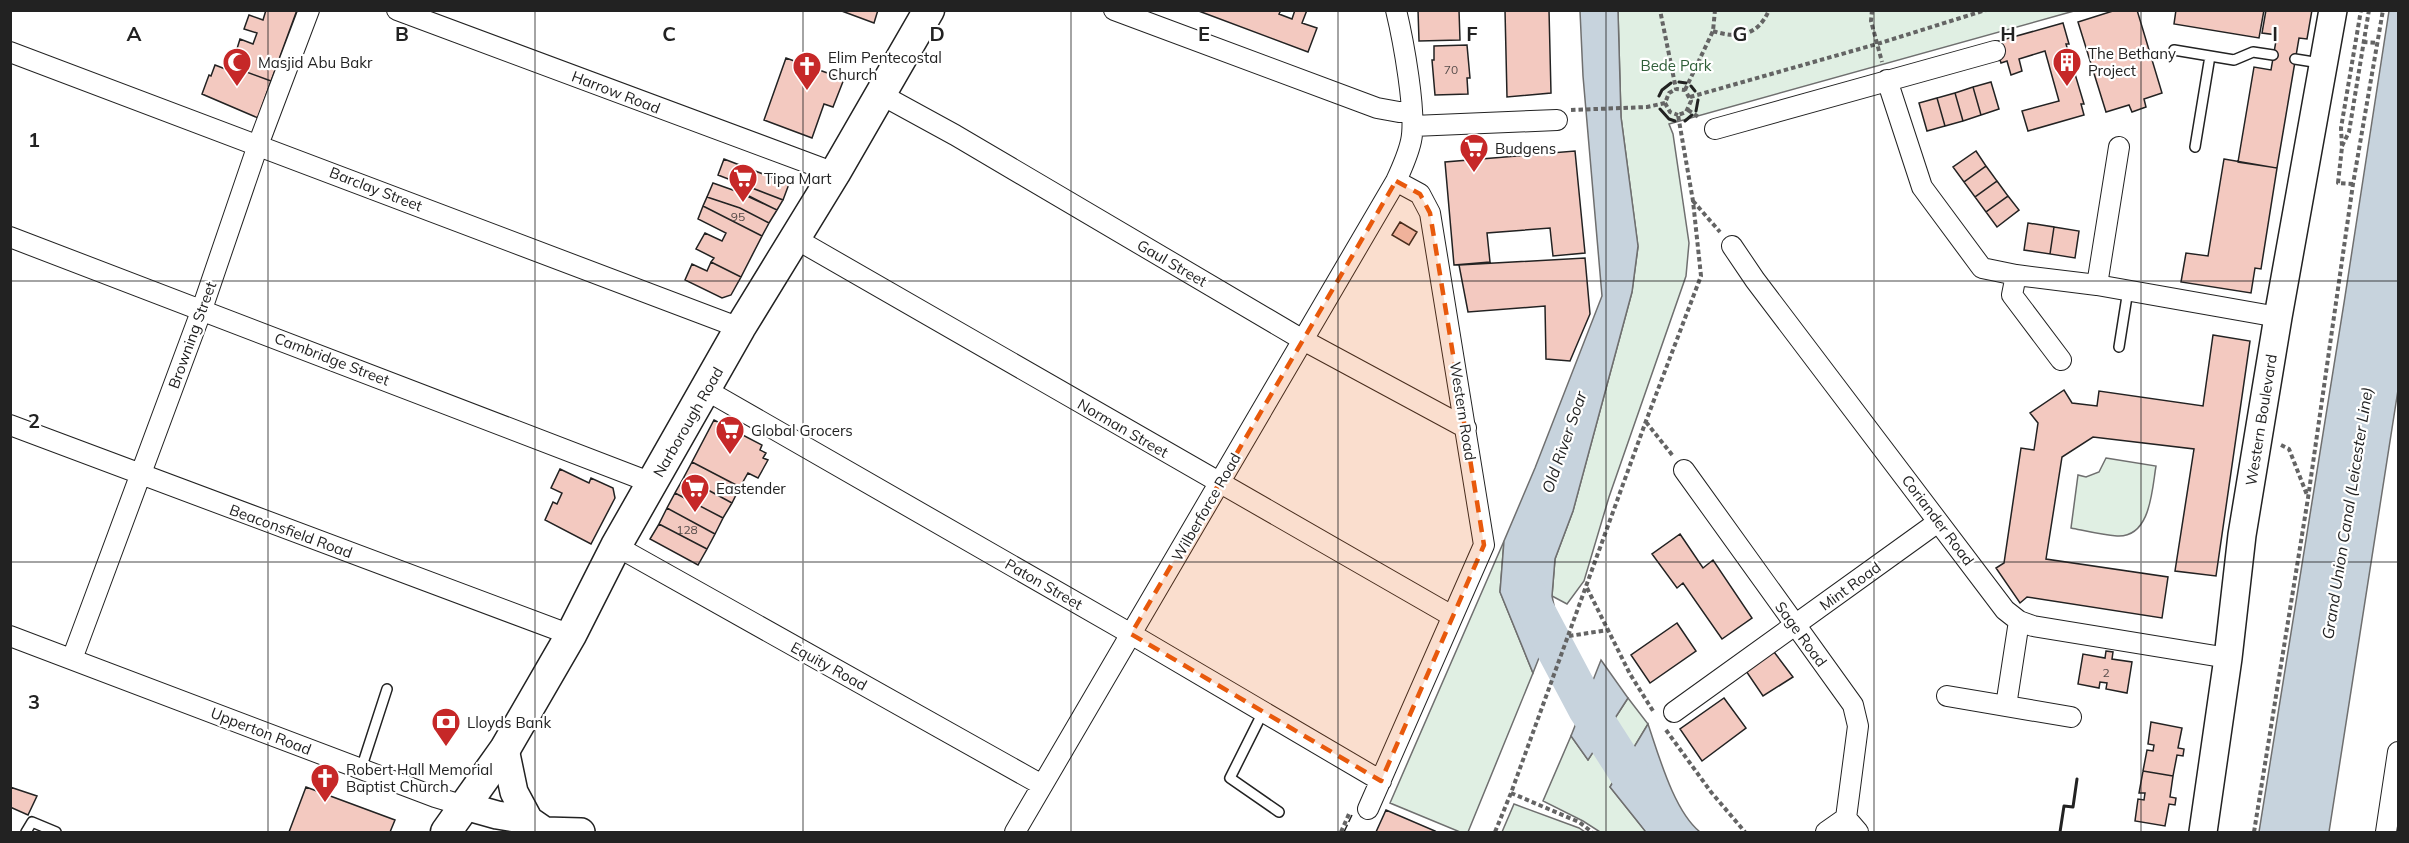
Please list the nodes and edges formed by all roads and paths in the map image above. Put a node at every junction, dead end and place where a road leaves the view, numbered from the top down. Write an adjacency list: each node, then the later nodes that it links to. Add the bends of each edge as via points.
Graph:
1 (309, 10): 37 (street, Browning Street)
2 (397, 10): 41 (street, Harrow Road)
3 (929, 10): 30 (main road, Narborough Road)
4 (1114, 10): 15 (street)
5 (1396, 10): 35 (street)
6 (1660, 10): 28 (path)
7 (1715, 10): 16 (path)
8 (1769, 10): 16 (path, via 1763,24 1751,32 1736,35)
9 (1872, 10): 19 (path)
10 (1986, 10): 19 (path)
11 (2333, 10): 26 (street, Western Boulevard)
12 (2361, 10): 40 (path, via 2341,128)
13 (2369, 10): 17 (path)
14 (2383, 10): 18 (path)
15 (1147, 16): 35 (street, via 1377,108)
16 (1713, 31): 29 (path)
17 (2363, 42): 18 (path); 40 (path, via 2349,132)
18 (2377, 43): 43 (path)
19 (1877, 44): 31 (path)
20 (2174, 50): 24 (lane)
21 (1995, 51): 27 (street)
22 (10, 52): 37 (street, Barclay Street)
23 (2273, 55): 24 (lane, via 2253,52 2234,60)
24 (2210, 56): 39 (lane)
25 (2295, 59): 26 (lane)
26 (2322, 63): 52 (street, Western Boulevard)
27 (1887, 80): 36 (street); 48 (street, via 1922,187 1982,268)
28 (1676, 89): 29 (path); 32 (path, via 1669,93)
29 (1685, 90): 31 (path)
30 (880, 94): 41 (main road, Narborough Road); 54 (street, Gaul Street)
31 (1690, 97): 34 (path, via 1689,110)
32 (1665, 103): 33 (path); 34 (path, via 1670,112)
33 (1562, 115): 35 (street)
34 (1678, 115): 44 (path)
35 (1412, 118): 42 (street, via 1412,139)
36 (1715, 129)
37 (258, 145): 51 (street, Browning Street); 53 (street, Barclay Street)
38 (2119, 147): 49 (street)
39 (2195, 147)
40 (2342, 147): 43 (path, via 2338,183)
41 (835, 173): 46 (main road, Narborough Road)
42 (1396, 181): 54 (street, Wilberforce Road); 60 (street, Western Road, via 1420,194 1430,213)
43 (2353, 184): 66 (path)
44 (1693, 201): 47 (path); 58 (path, via 1701,276)
45 (10, 237): 51 (street, Cambridge Street)
46 (796, 239): 53 (main road, Narborough Road); 65 (street, Norman Street)
47 (1732, 246): 67 (street, Coriander Road)
48 (2016, 275): 49 (street); 56 (street, via 2012,295)
49 (2097, 285): 50 (street)
50 (2128, 290): 52 (street); 55 (lane)
51 (202, 309): 63 (street, Browning Street); 64 (street, Cambridge Street)
52 (2278, 317): 61 (street, Western Boulevard)
53 (740, 328): 57 (main road, Narborough Road)
54 (1303, 340): 60 (street, Gaul Street); 65 (street, Wilberforce Road)
55 (2119, 347)
56 (2061, 360)
57 (706, 390): 64 (main road, Narborough Road); 73 (street, Paton Street)
58 (1646, 421): 62 (path); 76 (path)
59 (10, 425): 63 (street, Beaconsfield Road)
60 (1466, 429): 69 (street, Western Road, via 1484,545)
61 (2259, 434): 66 (path, via 2289,449); 77 (street, Western Boulevard)
62 (1684, 470): 71 (street, Sage Road)
63 (140, 474): 74 (street, Beaconsfield Road); 78 (street, Browning Street)
64 (652, 483): 68 (main road, Narborough Road)
65 (1219, 484): 69 (street, Norman Street); 73 (street, Wilberforce Road)
66 (2307, 498): 105 (path)
67 (1938, 522): 70 (street, Coriander Road, via 1995,599); 71 (street, Mint Road)
68 (616, 546): 74 (main road, Narborough Road); 89 (street, Equity Road)
69 (1452, 616): 88 (street, Western Road)
70 (2019, 621): 77 (street, Coriander Road, via 2033,627); 81 (street)
71 (1795, 626): 83 (street, Mint Road); 94 (street, Sage Road, via 1853,705 1858,726)
72 (1608, 630): 76 (path)
73 (1131, 634): 82 (street, Paton Street); 89 (street, Wilberforce Road)
74 (571, 635): 85 (main road, Narborough Road)
75 (10, 636): 78 (street, Upperton Road)
76 (1569, 636): 90 (path)
77 (2228, 658): 104 (street, Western Boulevard)
78 (72, 659): 87 (street, Upperton Road)
79 (387, 689): 87 (lane)
80 (1947, 696): 81 (street)
81 (2006, 706): 84 (street)
82 (1263, 712): 88 (street, Paton Street); 93 (lane, via 1230,778)
83 (1674, 712)
84 (2071, 717)
85 (505, 749): 91 (main road, Narborough Road); 95 (street, via 514,792)
86 (2398, 752): 106 (street)
87 (361, 769): 91 (street, Upperton Road)
88 (1381, 781): 92 (street, Western Road)
89 (1042, 785): 100 (street, Wilberforce Road)
90 (1511, 793): 101 (path); 102 (path, via 1579,822)
91 (465, 806): 95 (street, Upperton Road); 98 (main road, Narborough Road)
92 (1368, 809)
93 (1279, 812)
94 (1852, 825): 103 (street, Sage Road)
95 (539, 828): 99 (street, Upperton Road)
96 (26, 832): 97 (lane, via 32,822)
97 (56, 832)
98 (446, 832)
99 (581, 832)
100 (1015, 832)
101 (1495, 832)
102 (1592, 832)
103 (1826, 832)
104 (2203, 832)
105 (2254, 832)
106 (2386, 832)

